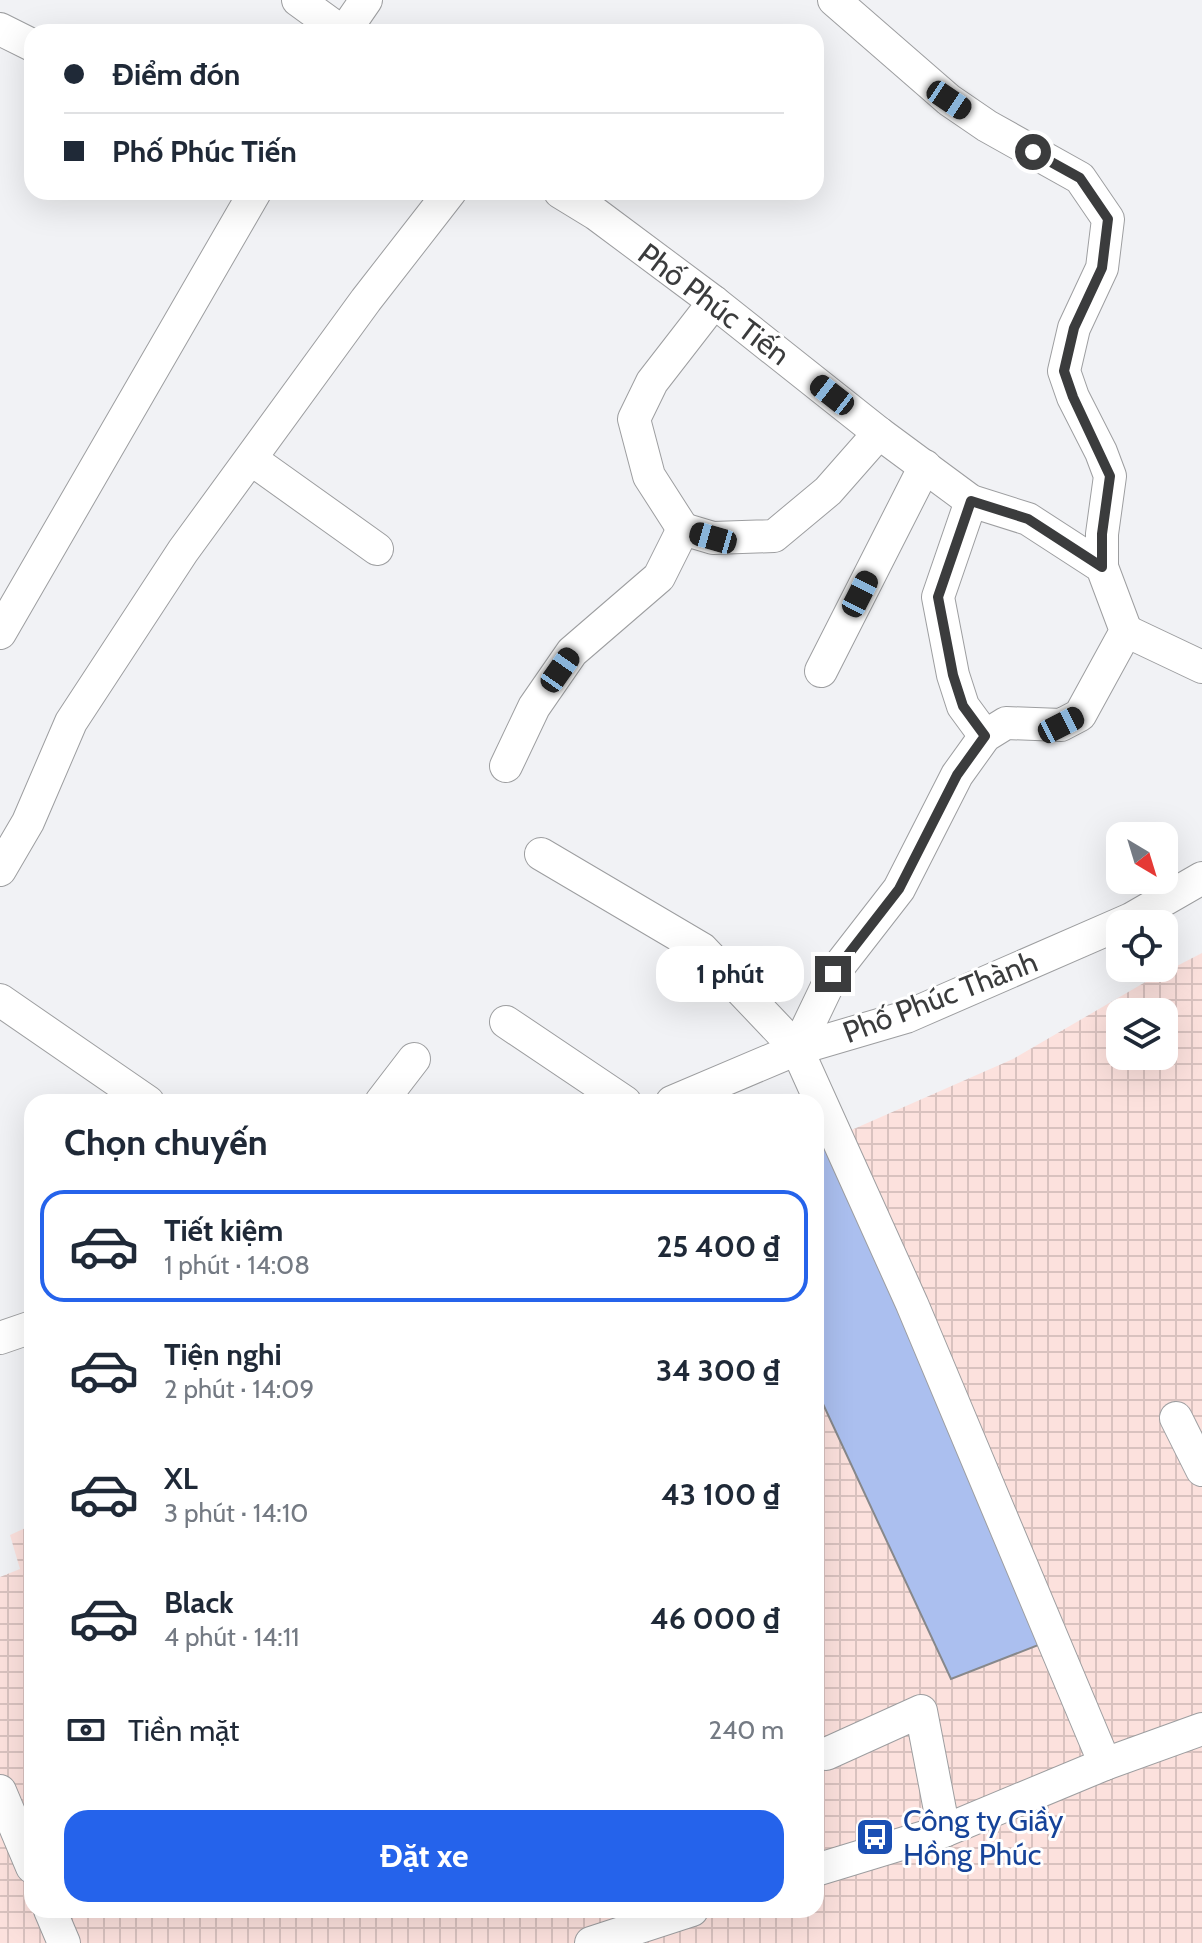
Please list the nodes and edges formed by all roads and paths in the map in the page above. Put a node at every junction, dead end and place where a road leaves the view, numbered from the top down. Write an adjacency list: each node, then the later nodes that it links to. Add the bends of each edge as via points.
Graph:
1 (298, 0): 4 (street)
2 (366, 0): 5 (street)
3 (834, 0): 18 (street, via 949,100 1080,178 1108,219 1102,268 1074,328 1064,371 1110,476)
4 (332, 24)
5 (349, 24)
6 (0, 29): 7 (street)
7 (24, 41)
8 (250, 200): 20 (street)
9 (444, 200): 13 (street)
10 (573, 200): 11 (street, Phố Phúc Tiến)
11 (714, 302): 12 (street, Phố Phúc Tiến); 16 (street, via 652,382 634,419 649,476)
12 (879, 433): 14 (street, Phố Phúc Tiến); 16 (street, via 828,491 774,536 713,538)
13 (251, 459): 17 (street); 26 (street, via 183,551 71,722 28,822)
14 (925, 466): 15 (street, Phố Phúc Tiến); 22 (street)
15 (971, 501): 18 (street, Phố Phúc Tiến, via 1028,519); 23 (street, via 938,597 963,706)
16 (683, 529): 24 (street, via 659,577 572,652 534,707)
17 (377, 549)
18 (1102, 567): 19 (street)
19 (1126, 631): 21 (street); 23 (street, via 1080,715 1061,725 1006,723)
20 (0, 633)
21 (1202, 667)
22 (821, 671)
23 (985, 736): 30 (street, via 957,775 899,889 833,974)
24 (506, 766)
25 (541, 854): 30 (street, via 702,949)
26 (0, 870)
27 (1202, 878): 30 (street, Phố Phúc Thành, via 1131,919 906,1017)
28 (0, 1000): 32 (street)
29 (506, 1022): 34 (street)
30 (797, 1049): 35 (street, Phố Phúc Thành); 36 (street)
31 (414, 1059): 33 (street)
32 (136, 1094)
33 (387, 1094)
34 (613, 1094)
35 (691, 1094)
36 (817, 1094)
37 (824, 1109): 44 (street)
38 (24, 1330): 39 (street)
39 (0, 1338)
40 (1176, 1418): 41 (street)
41 (1202, 1470)
42 (1202, 1729): 44 (street)
43 (826, 1754): 46 (street, via 921,1711)
44 (1105, 1764): 46 (street)
45 (0, 1791): 47 (street)
46 (944, 1831): 48 (street)
47 (24, 1848)
48 (824, 1868)
49 (53, 1918): 51 (street)
50 (668, 1918): 52 (street)
51 (64, 1943)
52 (591, 1943)

